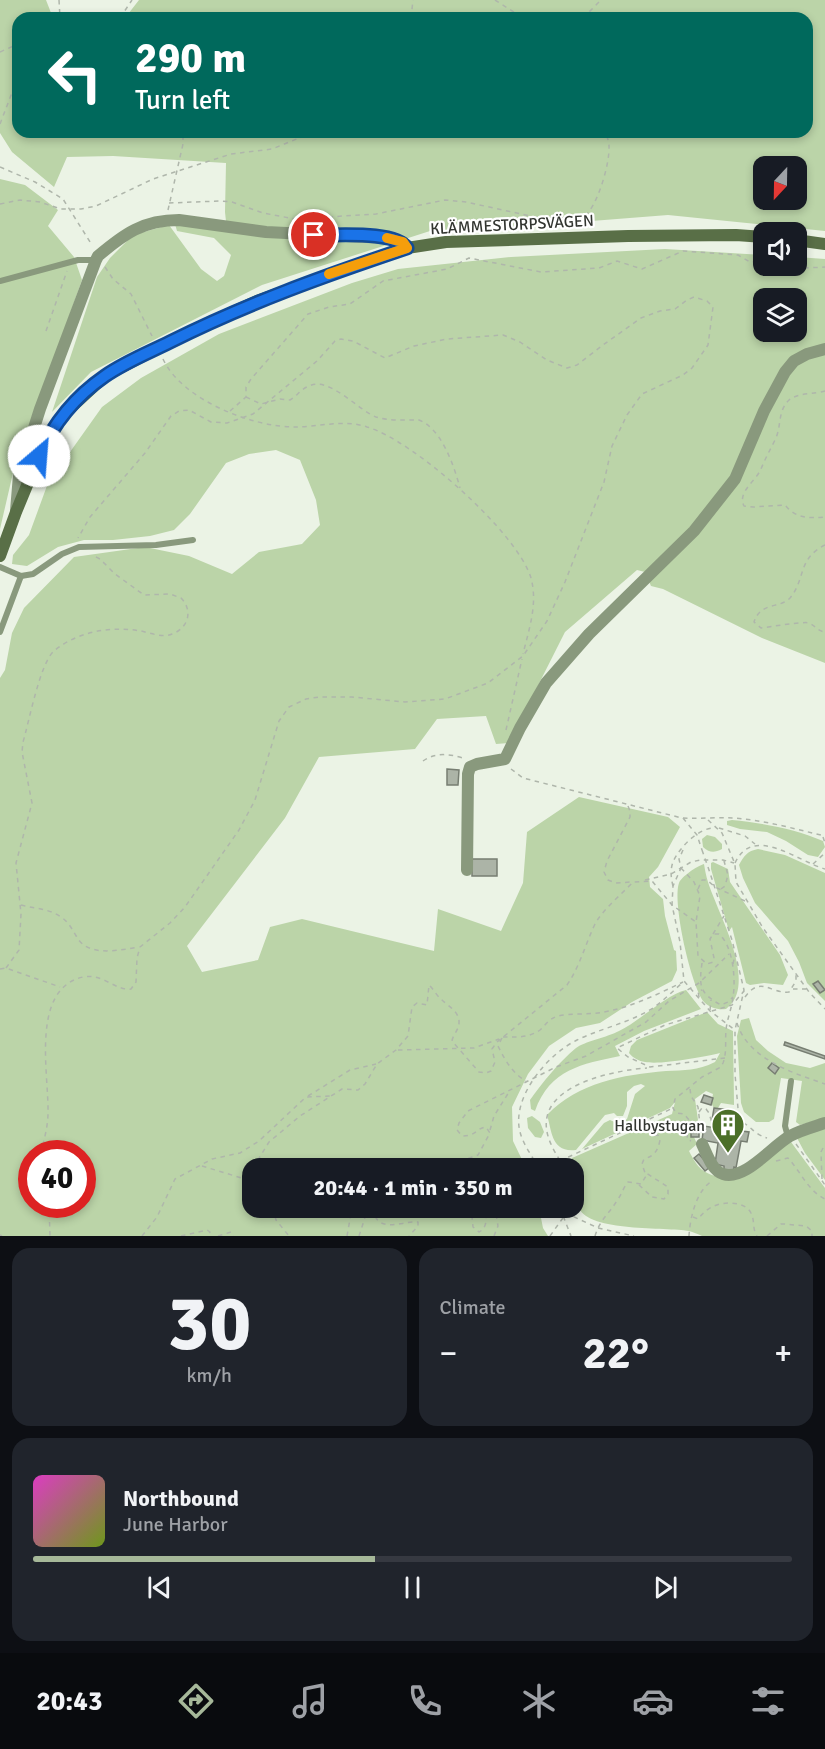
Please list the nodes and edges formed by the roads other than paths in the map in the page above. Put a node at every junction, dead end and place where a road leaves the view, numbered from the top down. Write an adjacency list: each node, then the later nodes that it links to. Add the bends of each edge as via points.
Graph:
1 (753, 236): 4 (street, KLÄMMESTORPSVÄGEN, via 489,239)
2 (807, 242): 3 (street)
3 (825, 244)
4 (407, 248): 5 (street, via 403,242 387,238 266,232 166,220 124,234); 8 (street, KLÄMMESTORPSVÄGEN, via 256,301 105,376 65,413 47,437)
5 (97, 258): 6 (lane); 8 (street, via 39,409 19,475)
6 (0, 281)
7 (825, 349): 14 (street, via 794,361 785,372 730,486 694,531 589,634 546,684 506,759 470,767)
8 (16, 512): 10 (street, KLÄMMESTORPSVÄGEN)
9 (193, 540): 12 (lane, via 79,547 33,574)
10 (0, 556)
11 (0, 567): 12 (lane)
12 (21, 576): 13 (lane)
13 (0, 632)
14 (467, 870)
15 (791, 1081): 17 (lane, via 785,1126)
16 (825, 1123): 17 (street)
17 (788, 1137): 18 (street, via 755,1164 732,1175 716,1170)
18 (702, 1144)

